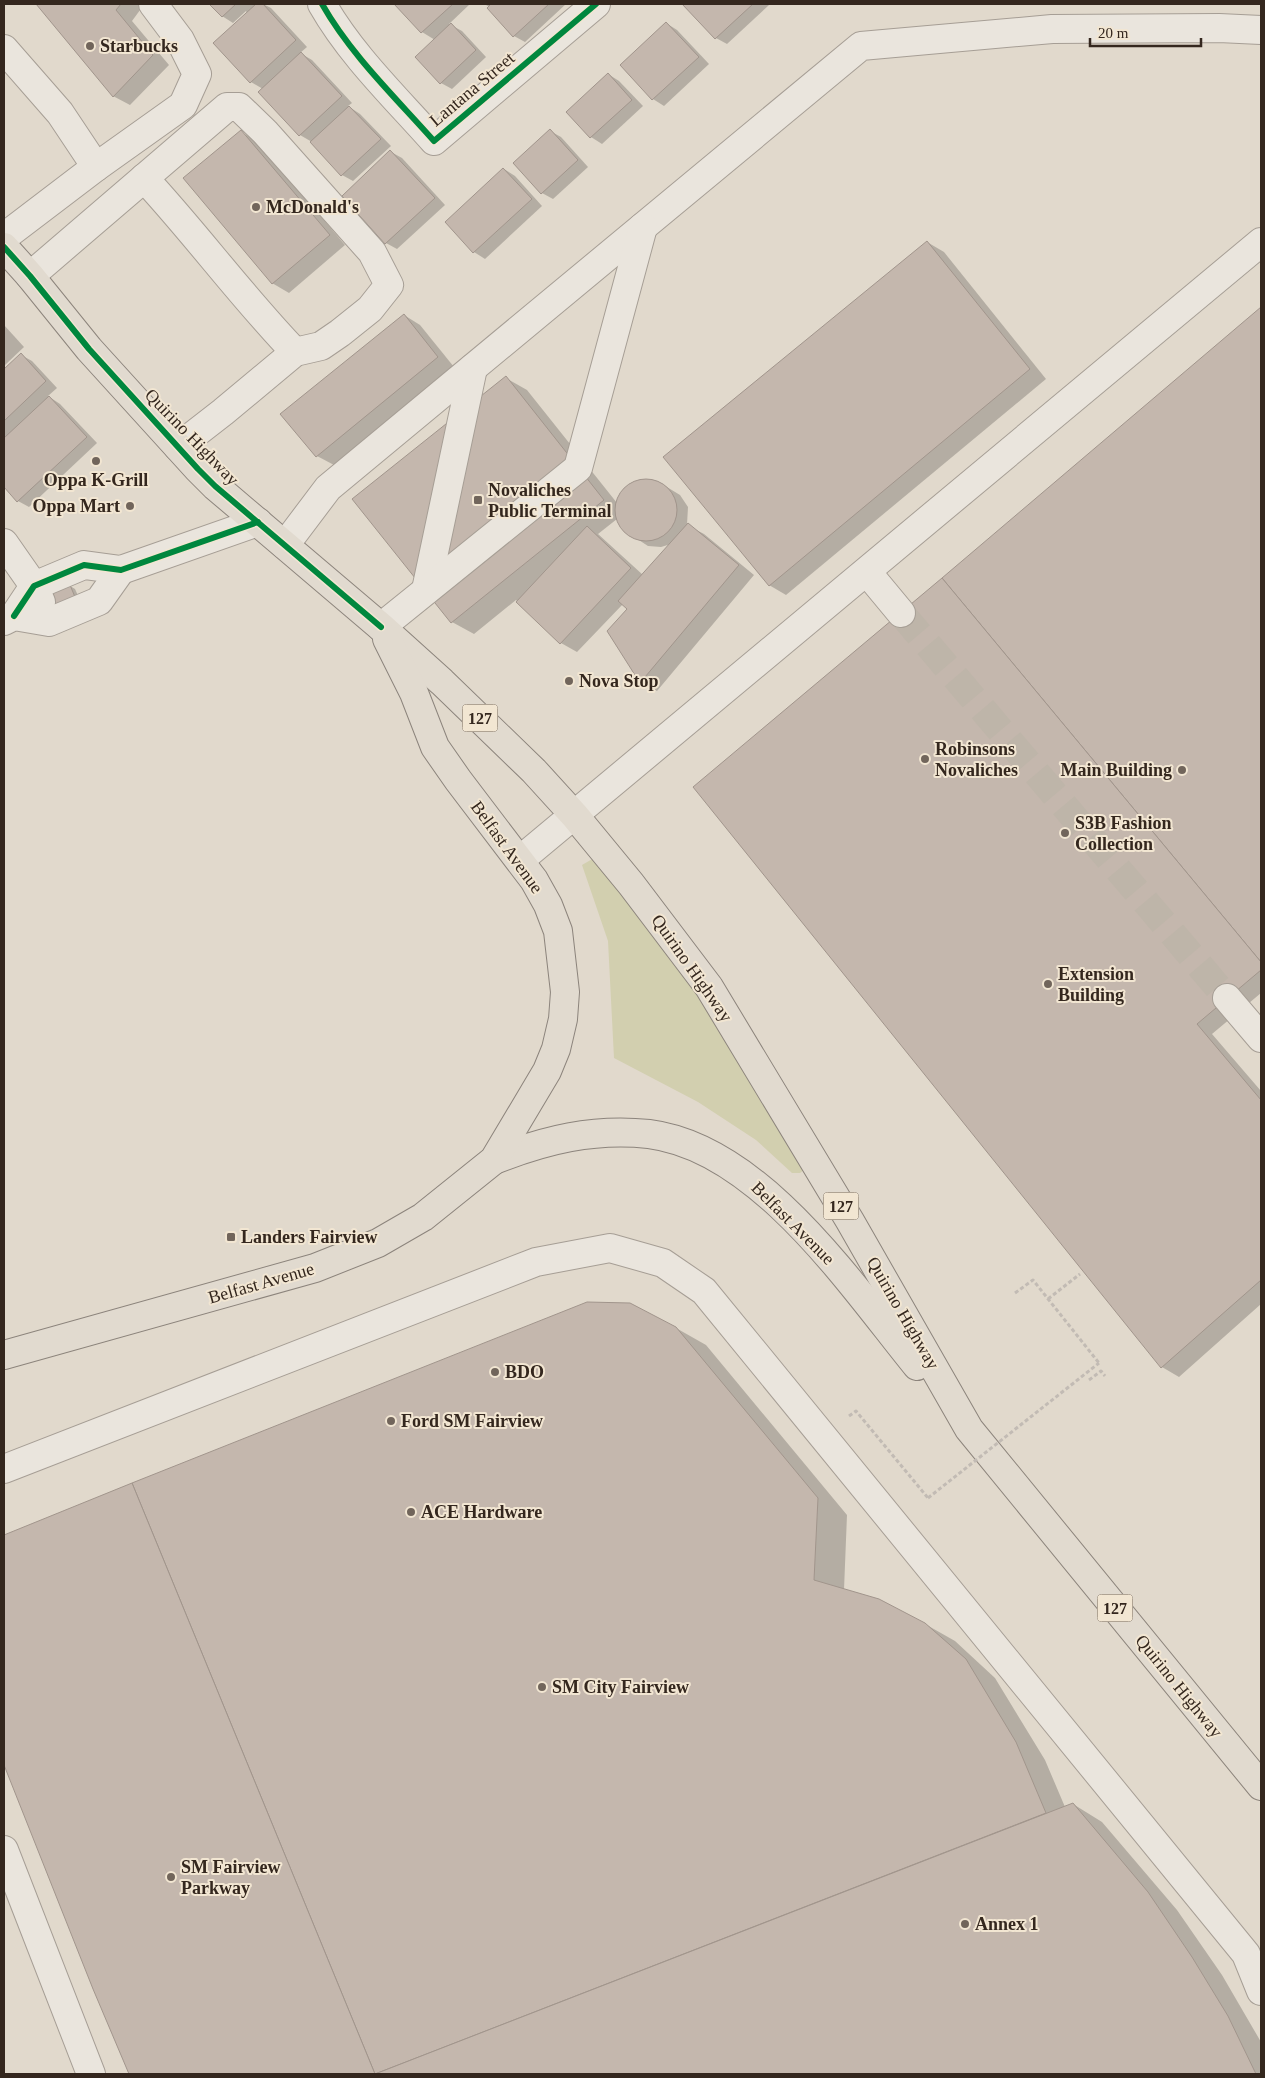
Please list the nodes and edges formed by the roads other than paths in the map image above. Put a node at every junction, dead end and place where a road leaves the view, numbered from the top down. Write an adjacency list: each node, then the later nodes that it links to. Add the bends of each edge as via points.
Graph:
1 (152, 4): 6 (street, via 180,40 197,74 183,105)
2 (322, 4): 3 (street, Lantana Street, via 350,46 434,141)
3 (596, 4)
4 (1261, 30): 8 (street, via 1052,29 862,46)
5 (4, 48): 6 (street, via 60,113)
6 (96, 166): 9 (street)
7 (144, 178): 12 (street); 13 (street); 13 (street, via 227,107 239,107 372,252 389,285 370,309 321,346)
8 (643, 227): 14 (street); 22 (street, via 578,468)
9 (4, 237)
10 (1261, 242): 20 (street)
11 (4, 247): 12 (main road, Quirino Highway / 127)
12 (30, 276): 15 (main road, Quirino Highway / 127, via 89,349)
13 (295, 352): 15 (street)
14 (473, 368): 18 (street, via 328,488); 22 (street)
15 (178, 447): 16 (main road, Quirino Highway / 127, via 215,486)
16 (258, 522): 18 (main road, Quirino Highway / 127); 19 (street)
17 (4, 543): 21 (street)
18 (285, 545): 26 (main road, Quirino Highway / 127)
19 (121, 570): 21 (street, via 84,565); 25 (street, via 99,601)
20 (867, 572): 23 (street); 27 (street)
21 (34, 586): 24 (street); 25 (street)
22 (426, 590): 26 (street)
23 (901, 613)
24 (9, 618): 25 (street)
25 (49, 622)
26 (381, 626): 27 (main road, Quirino Highway / 127, via 483,721); 28 (main road, Belfast Avenue, via 436,747)
27 (575, 816): 28 (street); 33 (main road, Quirino Highway / 127, via 708,987 850,1221)
28 (520, 860): 31 (main road, Belfast Avenue, via 548,905 558,931 566,992 556,1049 532,1099)
29 (1227, 998): 30 (street)
30 (1261, 1038)
31 (494, 1160): 32 (main road, Belfast Avenue, via 423,1217 378,1243 315,1268); 33 (main road, Belfast Avenue, via 532,1145 563,1138 622,1132 678,1141 729,1164 777,1202 809,1235)
32 (4, 1356)
33 (969, 1429): 35 (main road, Quirino Highway / 127)
34 (4, 1469): 37 (street, via 536,1262 610,1248 662,1263 704,1291 1246,1954)
35 (1261, 1786)
36 (4, 1850): 38 (street)
37 (1261, 1991)
38 (91, 2074)

